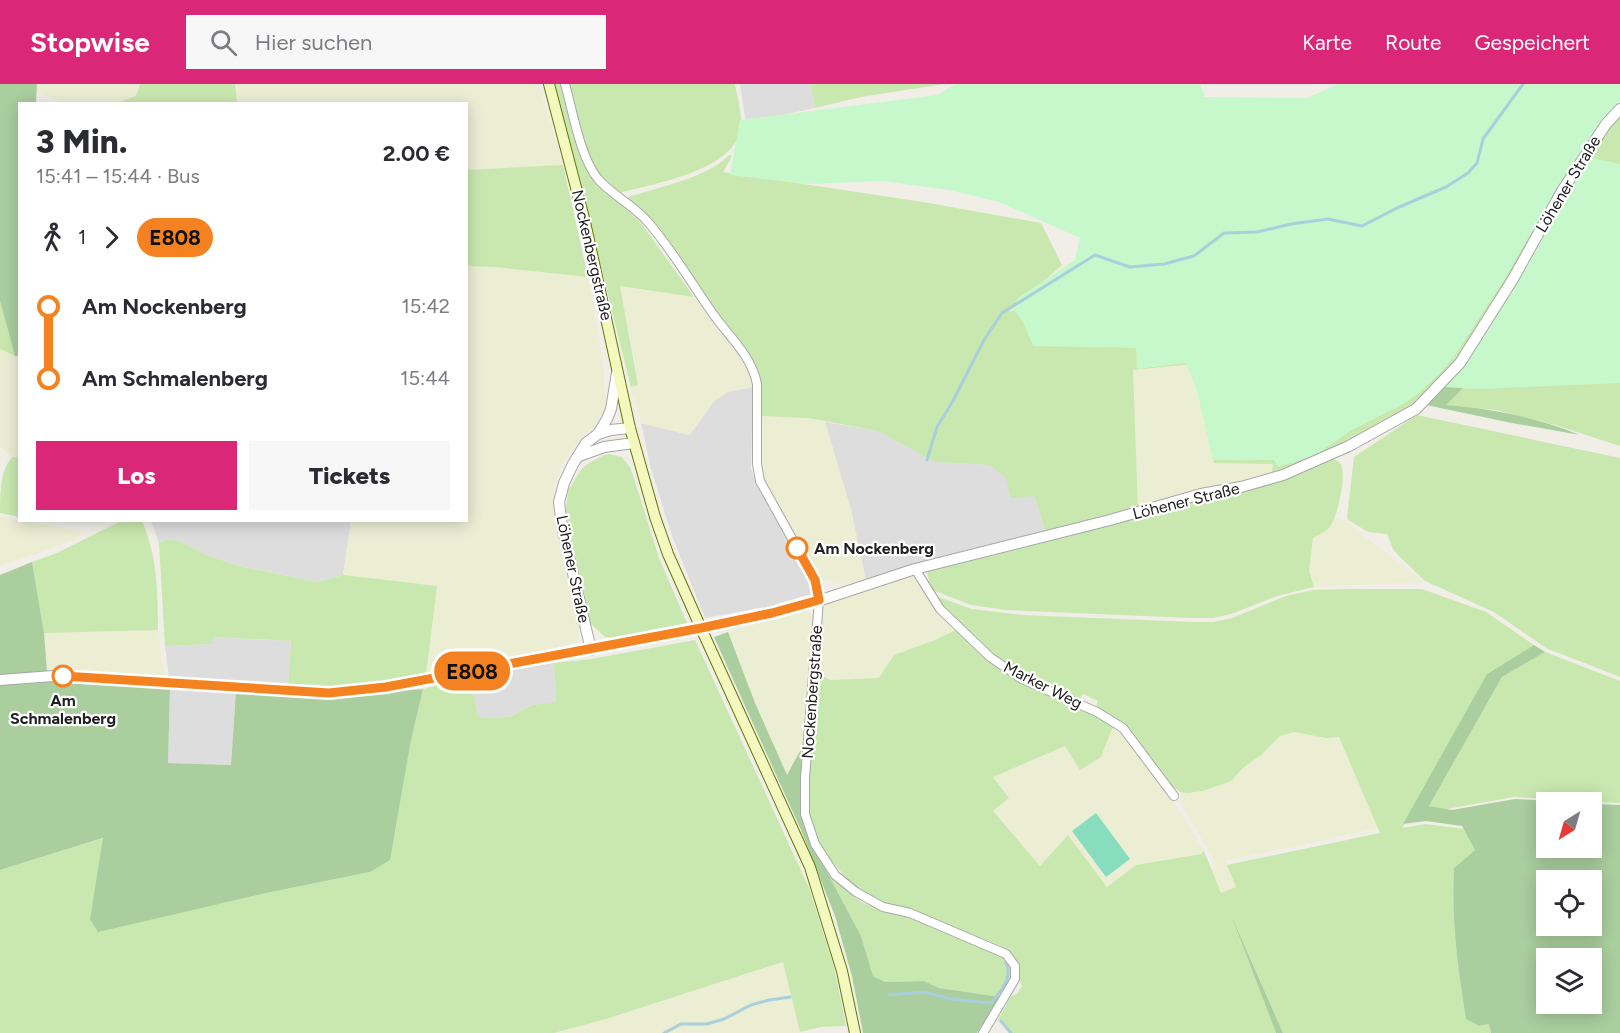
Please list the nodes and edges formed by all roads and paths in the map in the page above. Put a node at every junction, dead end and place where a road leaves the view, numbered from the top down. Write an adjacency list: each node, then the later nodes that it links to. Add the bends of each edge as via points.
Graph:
1 (549, 84): 4 (main road, Nockenbergstraße, via 585,222)
2 (565, 84): 10 (street, Nockenbergstraße, via 583,147 598,179 652,227 716,320 750,361 757,384 756,464 760,481 815,580)
3 (1620, 109): 9 (street, Löhener Straße, via 1562,190 1460,363 1416,409 1349,446 1283,475)
4 (617, 371): 5 (main road, Nockenbergstraße); 6 (street, Löhener Straße, via 611,409)
5 (630, 428): 6 (street); 7 (main road, Nockenbergstraße)
6 (598, 434): 8 (street, Löhener Straße, via 586,443)
7 (634, 443): 8 (street, via 604,447); 14 (main road, Nockenbergstraße, via 668,554 810,867 842,971)
8 (579, 456): 11 (street, Löhener Straße, via 559,502)
9 (915, 569): 10 (street, Löhener Straße); 13 (street, Marker Weg, via 940,609 990,657 1022,679 1124,728)
10 (819, 600): 11 (street, Löhener Straße, bridge); 15 (street, Nockenbergstraße, via 806,778 806,814 815,844 835,875 856,892 883,907 910,913 1006,954 1015,966 1015,979)
11 (591, 650): 12 (street, Löhener Straße, via 386,687 329,693 53,676)
12 (0, 680)
13 (1174, 796)
14 (855, 1033)
15 (983, 1033)

